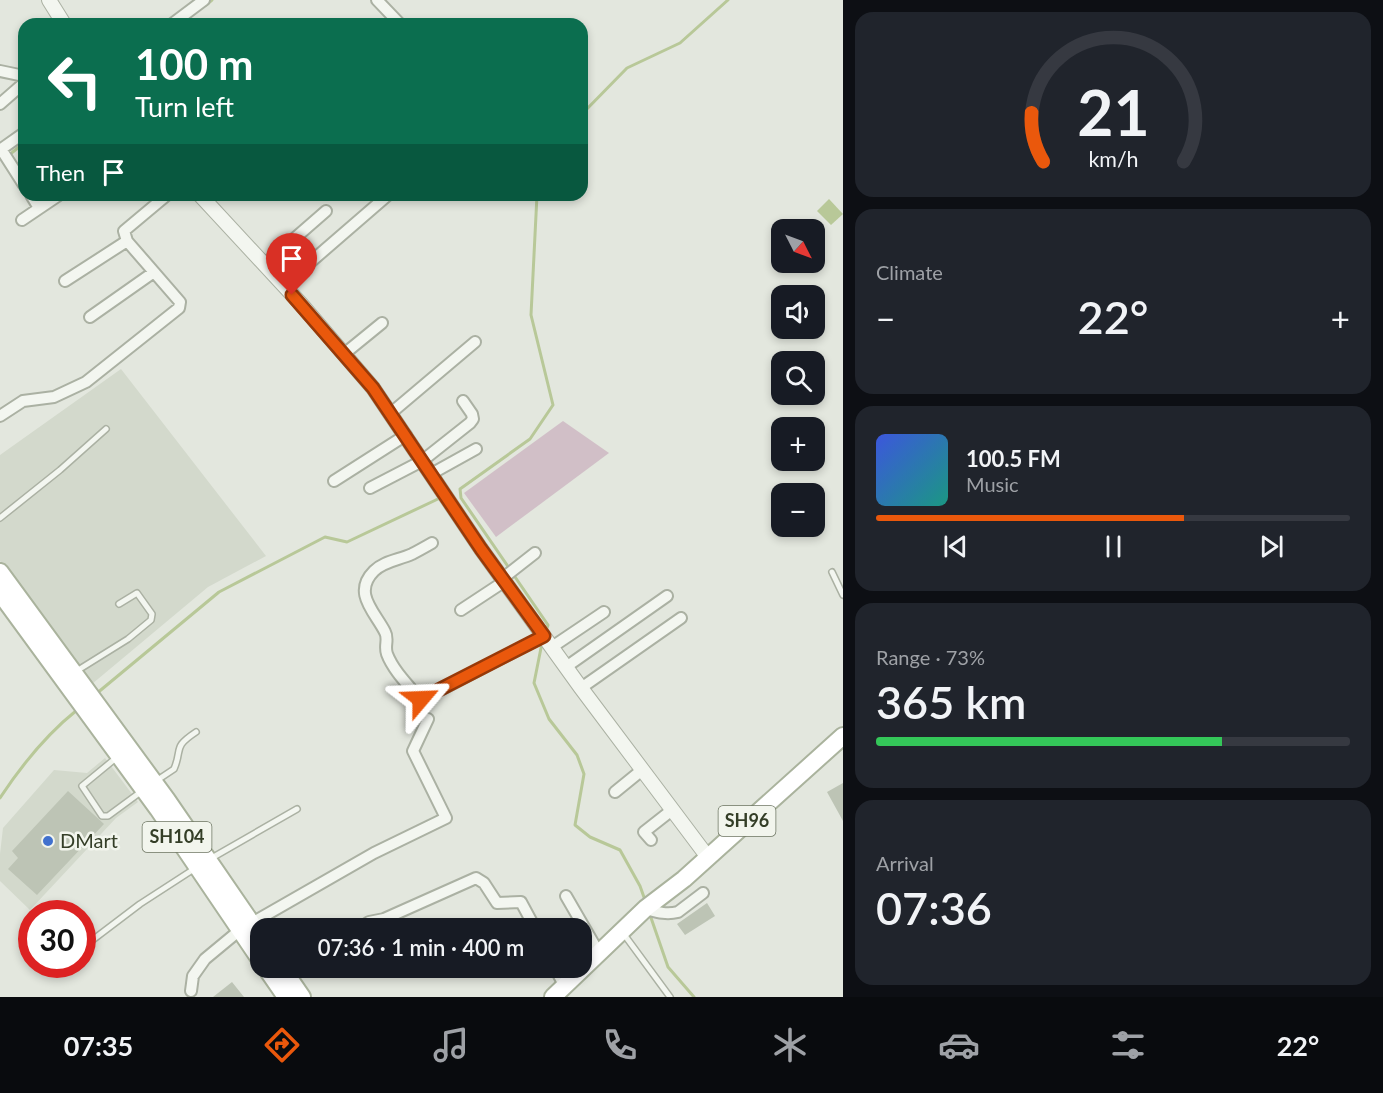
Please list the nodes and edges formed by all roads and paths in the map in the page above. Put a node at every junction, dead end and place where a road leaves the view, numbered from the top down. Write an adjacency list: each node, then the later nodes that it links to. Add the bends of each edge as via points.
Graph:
1 (204, 0): 5 (street)
2 (377, 0): 6 (street)
3 (54, 2): 4 (street)
4 (61, 18)
5 (180, 18)
6 (394, 18)
7 (0, 71): 8 (street)
8 (18, 75)
9 (18, 88): 10 (street)
10 (0, 104)
11 (18, 137): 12 (street)
12 (1, 149): 13 (street)
13 (18, 176)
14 (35, 201): 19 (street)
15 (49, 201): 19 (street)
16 (160, 201): 22 (street, via 124,231)
17 (205, 201): 23 (street)
18 (381, 201): 26 (street)
19 (39, 208): 21 (street)
20 (326, 212): 23 (street)
21 (21, 220)
22 (127, 242): 24 (street); 25 (street)
23 (264, 265): 26 (street)
24 (154, 272): 27 (street); 33 (street, via 180,302 179,308 86,382 54,397 23,401)
25 (65, 281)
26 (284, 285): 30 (street)
27 (90, 317)
28 (382, 323): 30 (street)
29 (475, 342): 32 (street)
30 (344, 354): 32 (street)
31 (463, 400): 37 (street, via 473,419)
32 (390, 413): 35 (street)
33 (0, 416)
34 (106, 429): 41 (lane)
35 (406, 435): 37 (street); 39 (street)
36 (476, 449): 38 (street)
37 (422, 461): 38 (street); 40 (street)
38 (431, 474): 46 (street)
39 (334, 481)
40 (370, 488)
41 (0, 518)
42 (432, 543): 54 (street, via 381,565 372,573 364,594 387,637 388,657 419,698)
43 (535, 553): 46 (street)
44 (0, 572): 56 (main road, SH104)
45 (832, 572): 48 (lane)
46 (504, 579): 51 (street); 54 (street)
47 (0, 593): 56 (main road, SH104)
48 (843, 595)
49 (667, 596): 55 (street)
50 (119, 604): 56 (lane, via 137,593 152,614 151,620)
51 (461, 610)
52 (604, 612): 54 (street)
53 (681, 618): 57 (street)
54 (548, 641): 55 (street)
55 (566, 667): 57 (street)
56 (73, 682): 58 (main road, SH104)
57 (581, 688): 63 (street)
58 (95, 712): 62 (main road, SH104); 64 (main road, SH104)
59 (428, 719): 74 (street, via 413,751 446,818 374,853)
60 (196, 732): 64 (lane, via 177,750 174,769)
61 (843, 736): 69 (main road, SH96)
62 (119, 756): 64 (main road, SH104); 64 (lane, via 84,783 82,789 105,817)
63 (642, 770): 65 (street); 67 (street)
64 (149, 786): 70 (main road, SH104)
65 (615, 792)
66 (297, 808): 70 (lane)
67 (672, 810): 68 (street, via 644,832); 69 (street)
68 (651, 840)
69 (707, 856): 73 (main road, SH96)
70 (203, 863): 77 (main road, SH104); 80 (lane)
71 (703, 893): 73 (street, via 678,912 666,914)
72 (566, 896): 81 (street)
73 (648, 907): 79 (main road, SH96)
74 (270, 918)
75 (386, 918): 76 (street, via 476,878 497,903 521,902)
76 (530, 918)
77 (250, 929)
78 (250, 931): 84 (street, via 205,959 193,976)
79 (622, 931): 81 (main road, SH96); 88 (lane)
80 (96, 937)
81 (599, 953): 85 (main road, SH96)
82 (273, 978): 86 (main road)
83 (289, 978): 87 (main road)
84 (191, 991)
85 (558, 991)
86 (286, 997)
87 (302, 997)
88 (670, 997)

